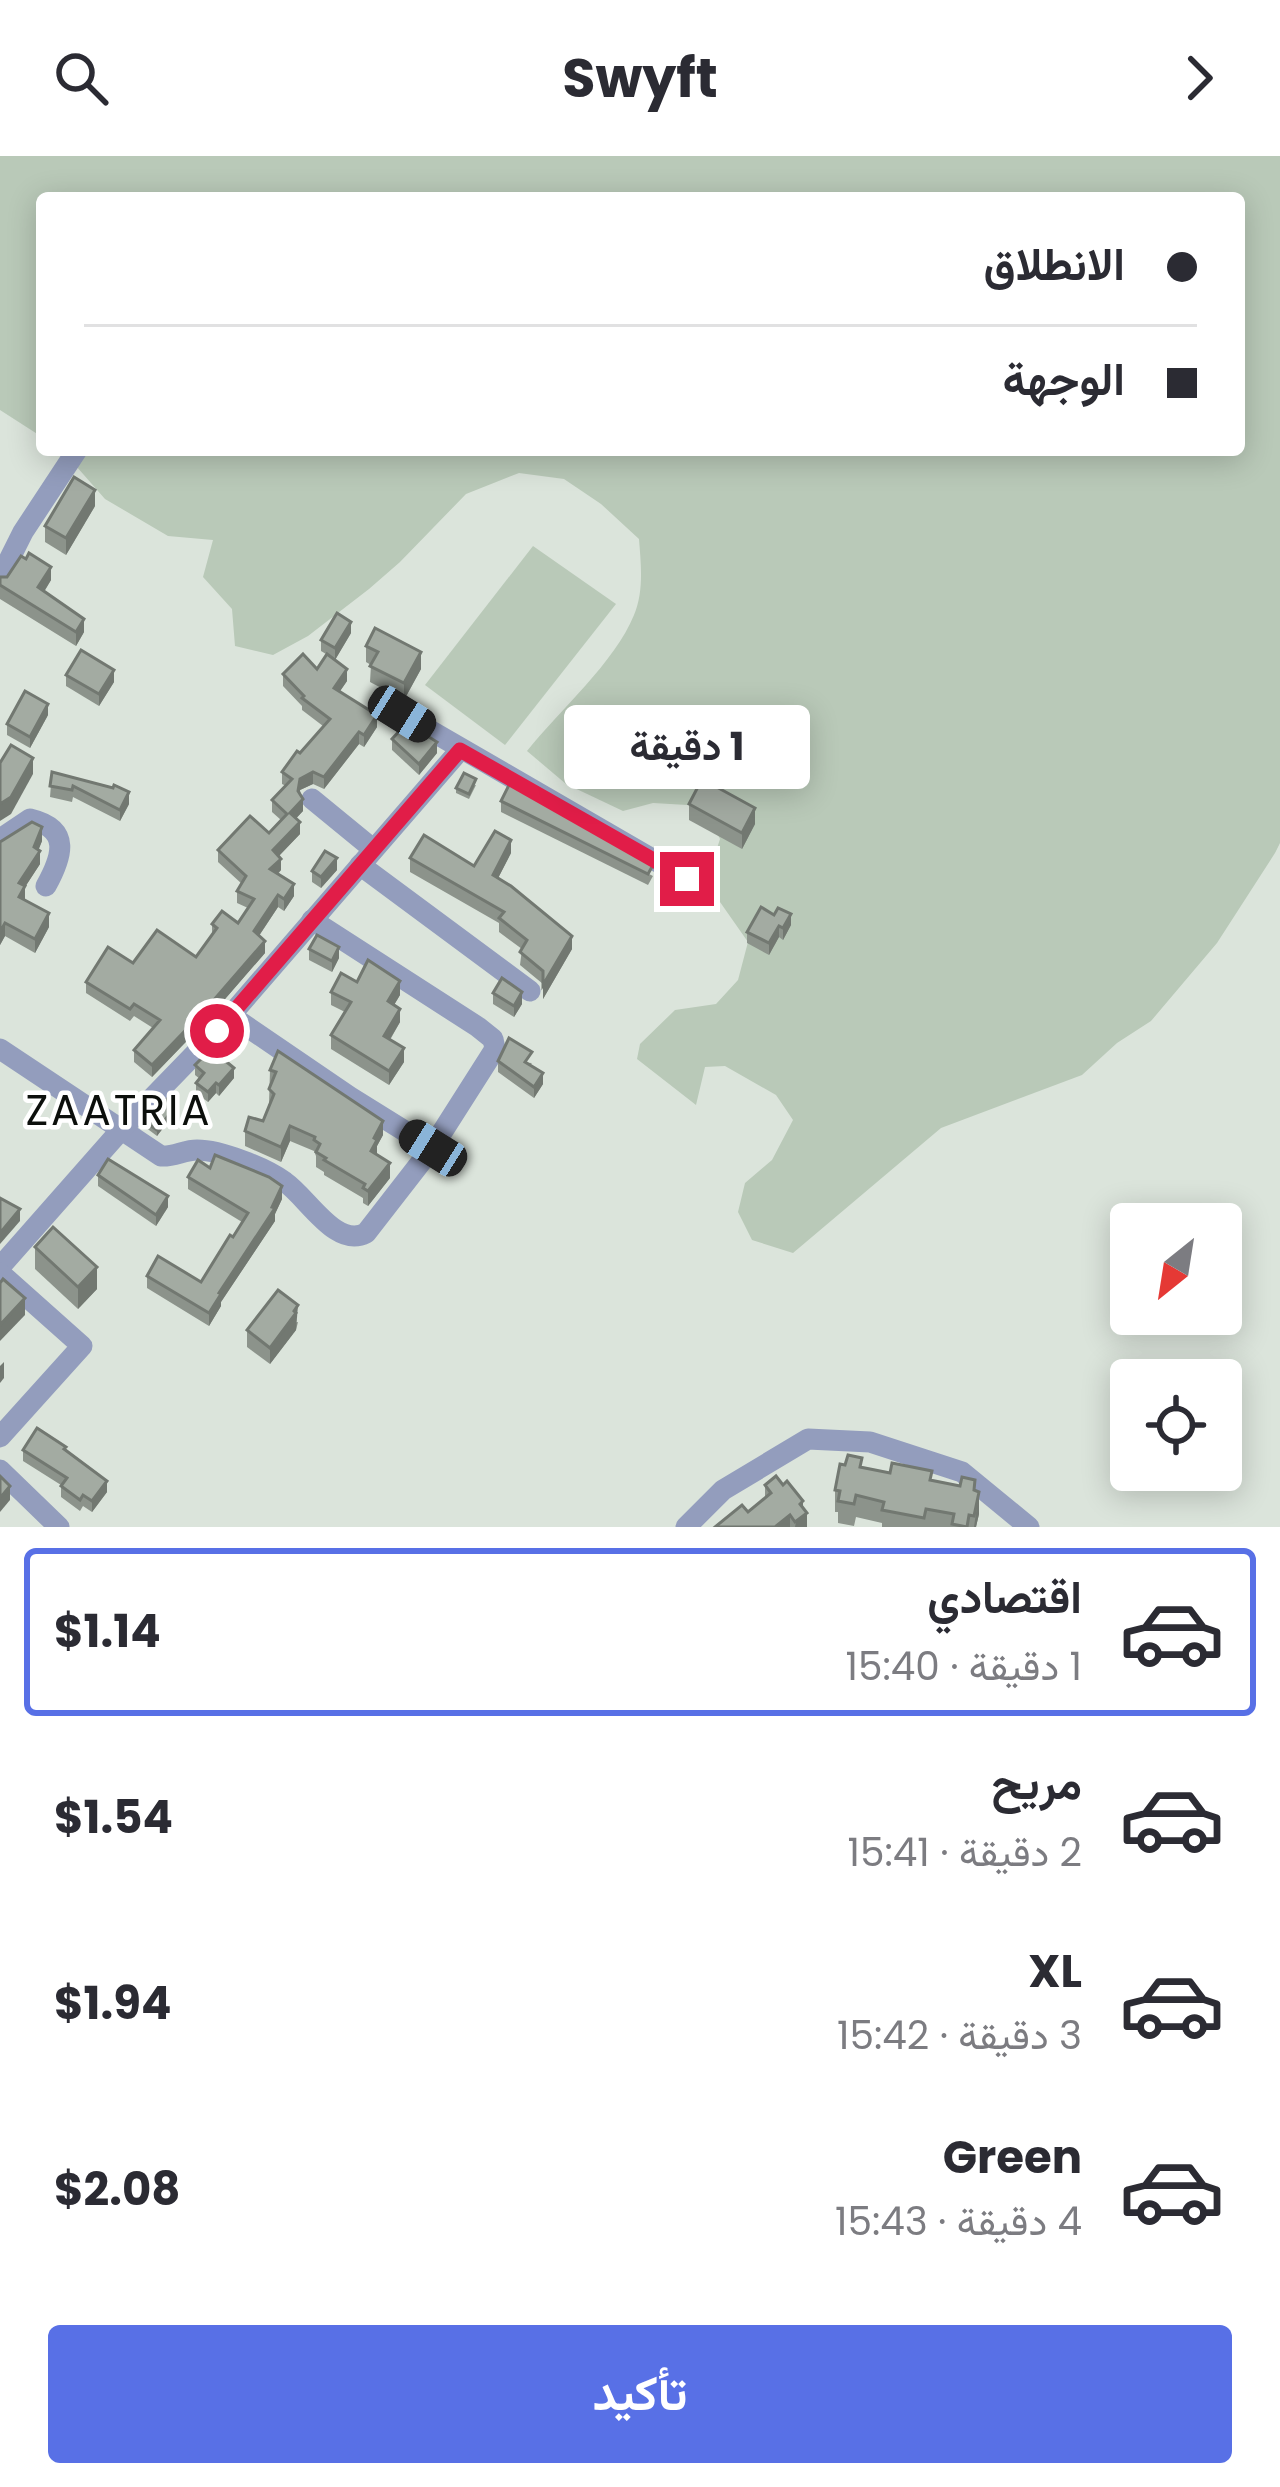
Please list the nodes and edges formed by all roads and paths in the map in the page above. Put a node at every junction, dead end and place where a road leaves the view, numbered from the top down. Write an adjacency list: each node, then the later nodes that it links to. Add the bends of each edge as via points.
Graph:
1 (73, 456): 2 (street)
2 (0, 578)
3 (402, 714): 4 (street)
4 (460, 750): 7 (street); 8 (street)
5 (311, 799): 7 (street)
6 (0, 839): 9 (street, via 30,819 52,829 61,853)
7 (366, 857): 10 (street); 11 (street)
8 (687, 879)
9 (46, 886)
10 (312, 920): 12 (street); 15 (street, via 493,1039 488,1061)
11 (530, 991)
12 (230, 1015): 14 (street); 15 (street)
13 (0, 1049): 14 (street)
14 (120, 1131): 15 (street, via 161,1156 217,1153 281,1178 332,1226 357,1238); 16 (street)
15 (433, 1148)
16 (0, 1270): 17 (street, via 82,1346)
17 (0, 1437)
18 (0, 1470): 19 (street)
19 (59, 1527)
20 (686, 1527): 21 (street, via 723,1490 808,1439 870,1442 962,1472)
21 (1029, 1527)

